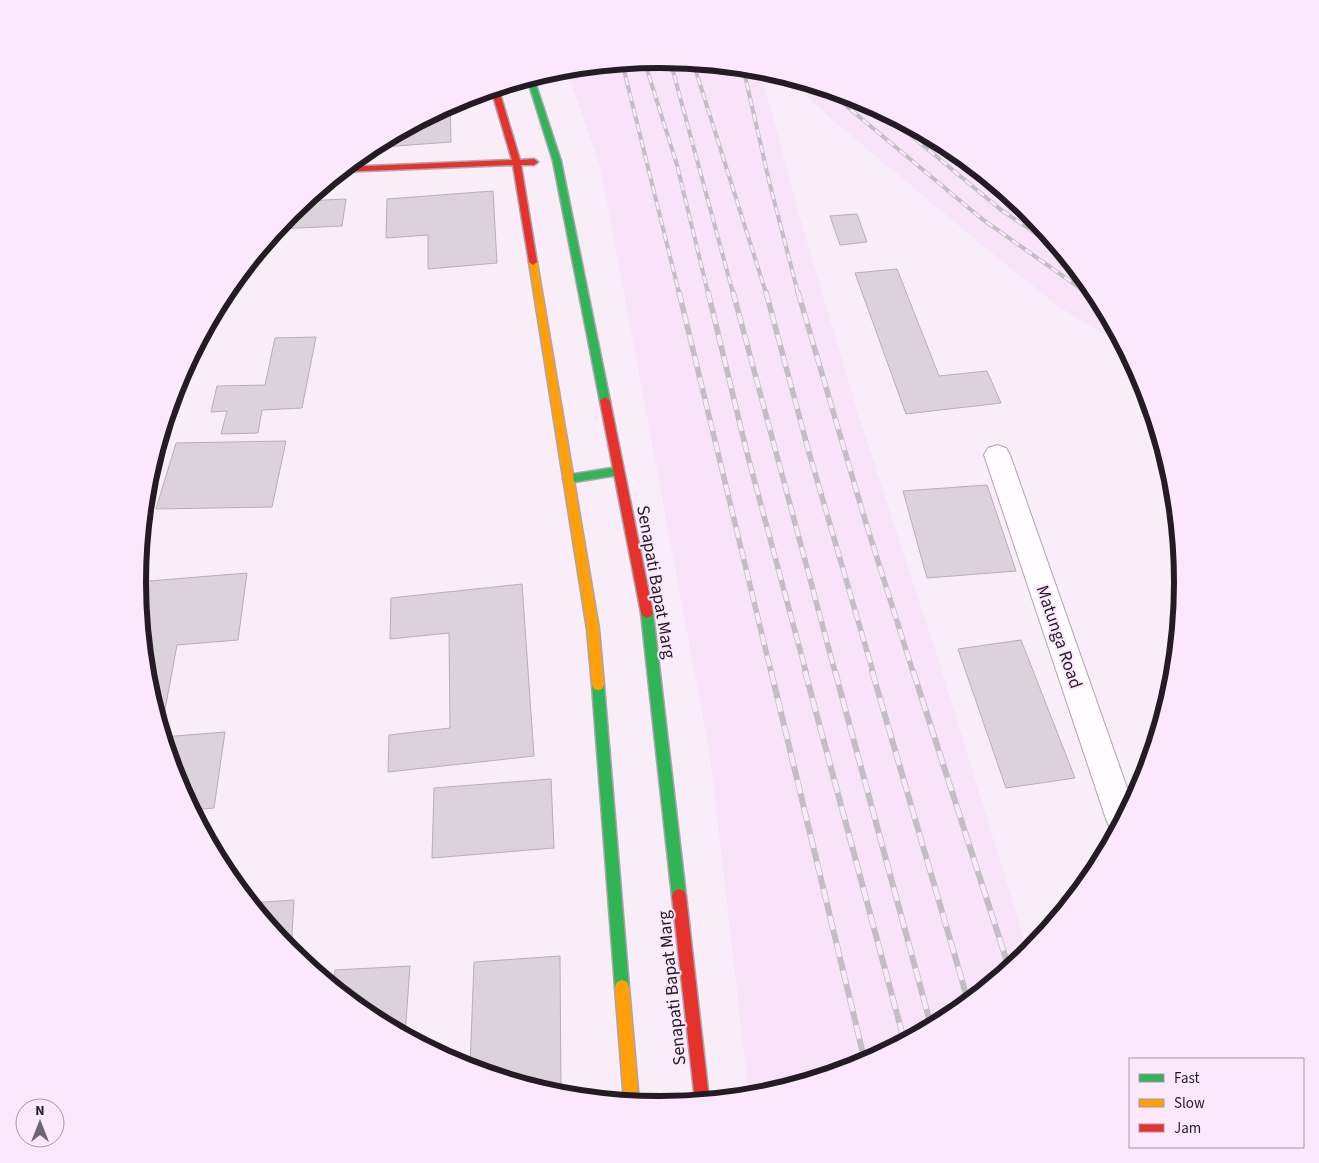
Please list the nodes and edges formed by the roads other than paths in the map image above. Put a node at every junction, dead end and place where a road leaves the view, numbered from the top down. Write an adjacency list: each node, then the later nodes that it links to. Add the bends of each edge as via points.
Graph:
1 (532, 84): 3 (main road, Senapati Bapat Marg)
2 (498, 94): 4 (main road)
3 (557, 161): 4 (main road); 7 (main road, Senapati Bapat Marg, via 577,286)
4 (517, 163): 5 (main road); 8 (main road, via 542,290)
5 (353, 169)
6 (997, 455): 9 (street, Matunga Road)
7 (618, 471): 8 (main road); 10 (main road, Senapati Bapat Marg, via 649,624)
8 (568, 479): 11 (main road, via 593,629)
9 (1119, 811)
10 (701, 1093)
11 (631, 1094)

